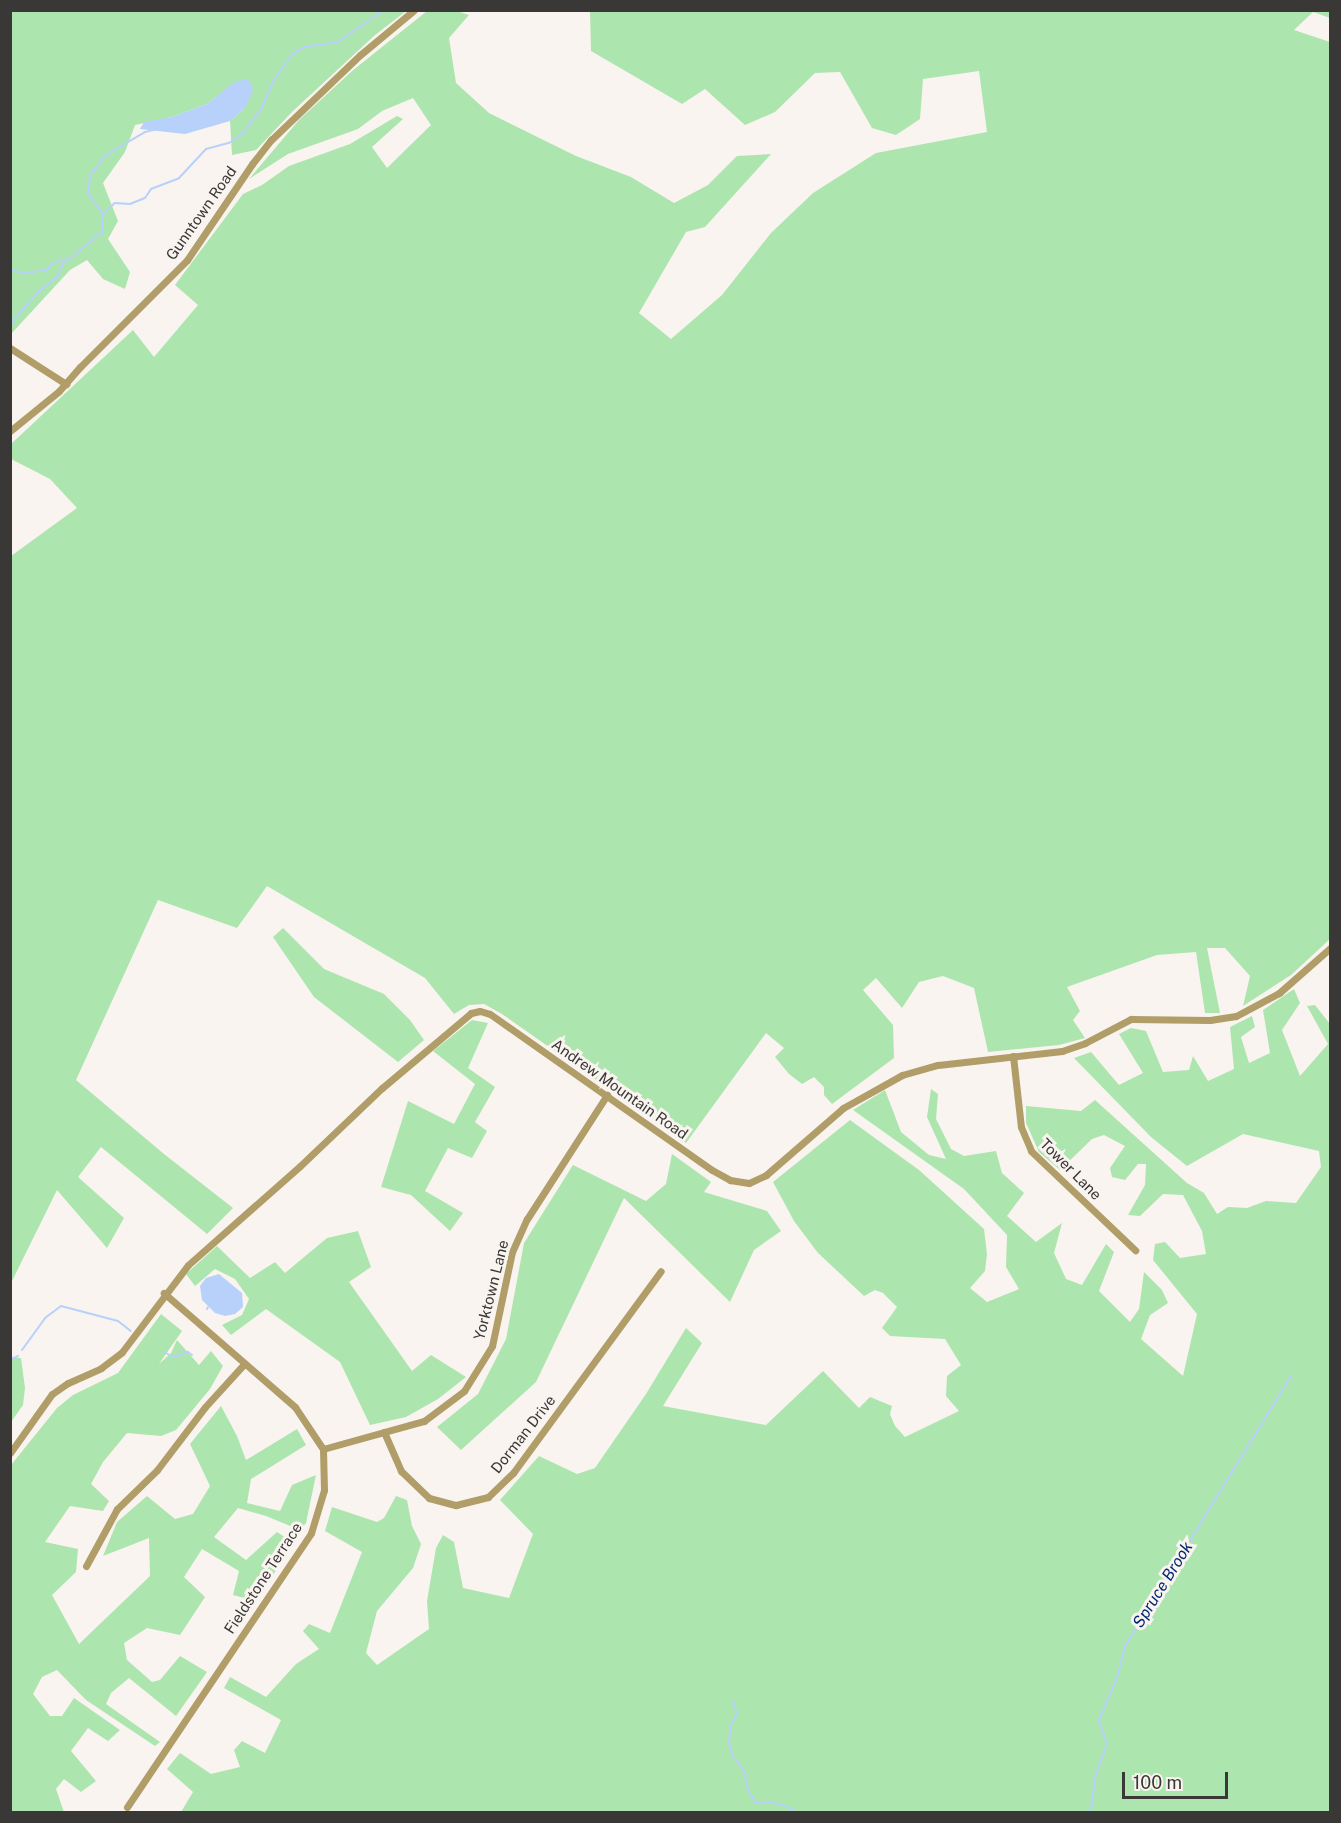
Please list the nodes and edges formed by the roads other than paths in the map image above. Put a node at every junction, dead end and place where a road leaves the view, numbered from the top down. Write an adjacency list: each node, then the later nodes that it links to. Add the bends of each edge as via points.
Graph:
1 (414, 10): 3 (street, Gunntown Road, via 360,55 271,140 190,256)
2 (10, 348): 3 (street)
3 (66, 384): 4 (street, Gunntown Road)
4 (10, 431)
5 (1330, 948): 6 (street, Andrew Mountain Road, via 1279,993 1236,1016 1210,1020 1131,1019 1070,1049)
6 (1013, 1056): 7 (street, Andrew Mountain Road, via 922,1068 886,1083 833,1115 766,1175 749,1183 730,1180 712,1170); 8 (street, Tower Lane, via 1021,1127 1031,1151)
7 (607, 1095): 10 (street, Andrew Mountain Road, via 490,1014 471,1013 382,1088 194,1259); 12 (street, Yorktown Lane, via 527,1219 512,1251 492,1346 464,1391 424,1420)
8 (1135, 1250)
9 (661, 1271): 12 (street, Dorman Drive, via 513,1473 488,1497 456,1506 429,1498 401,1472)
10 (164, 1293): 11 (street); 14 (street, Andrew Mountain Road, via 116,1358 52,1394)
11 (244, 1364): 13 (street, via 294,1407); 15 (street, via 157,1470 117,1509)
12 (384, 1432): 13 (street, Yorktown Lane)
13 (323, 1449): 16 (street, Fieldstone Terrace, via 324,1491 311,1533)
14 (10, 1453)
15 (86, 1566)
16 (127, 1807)

